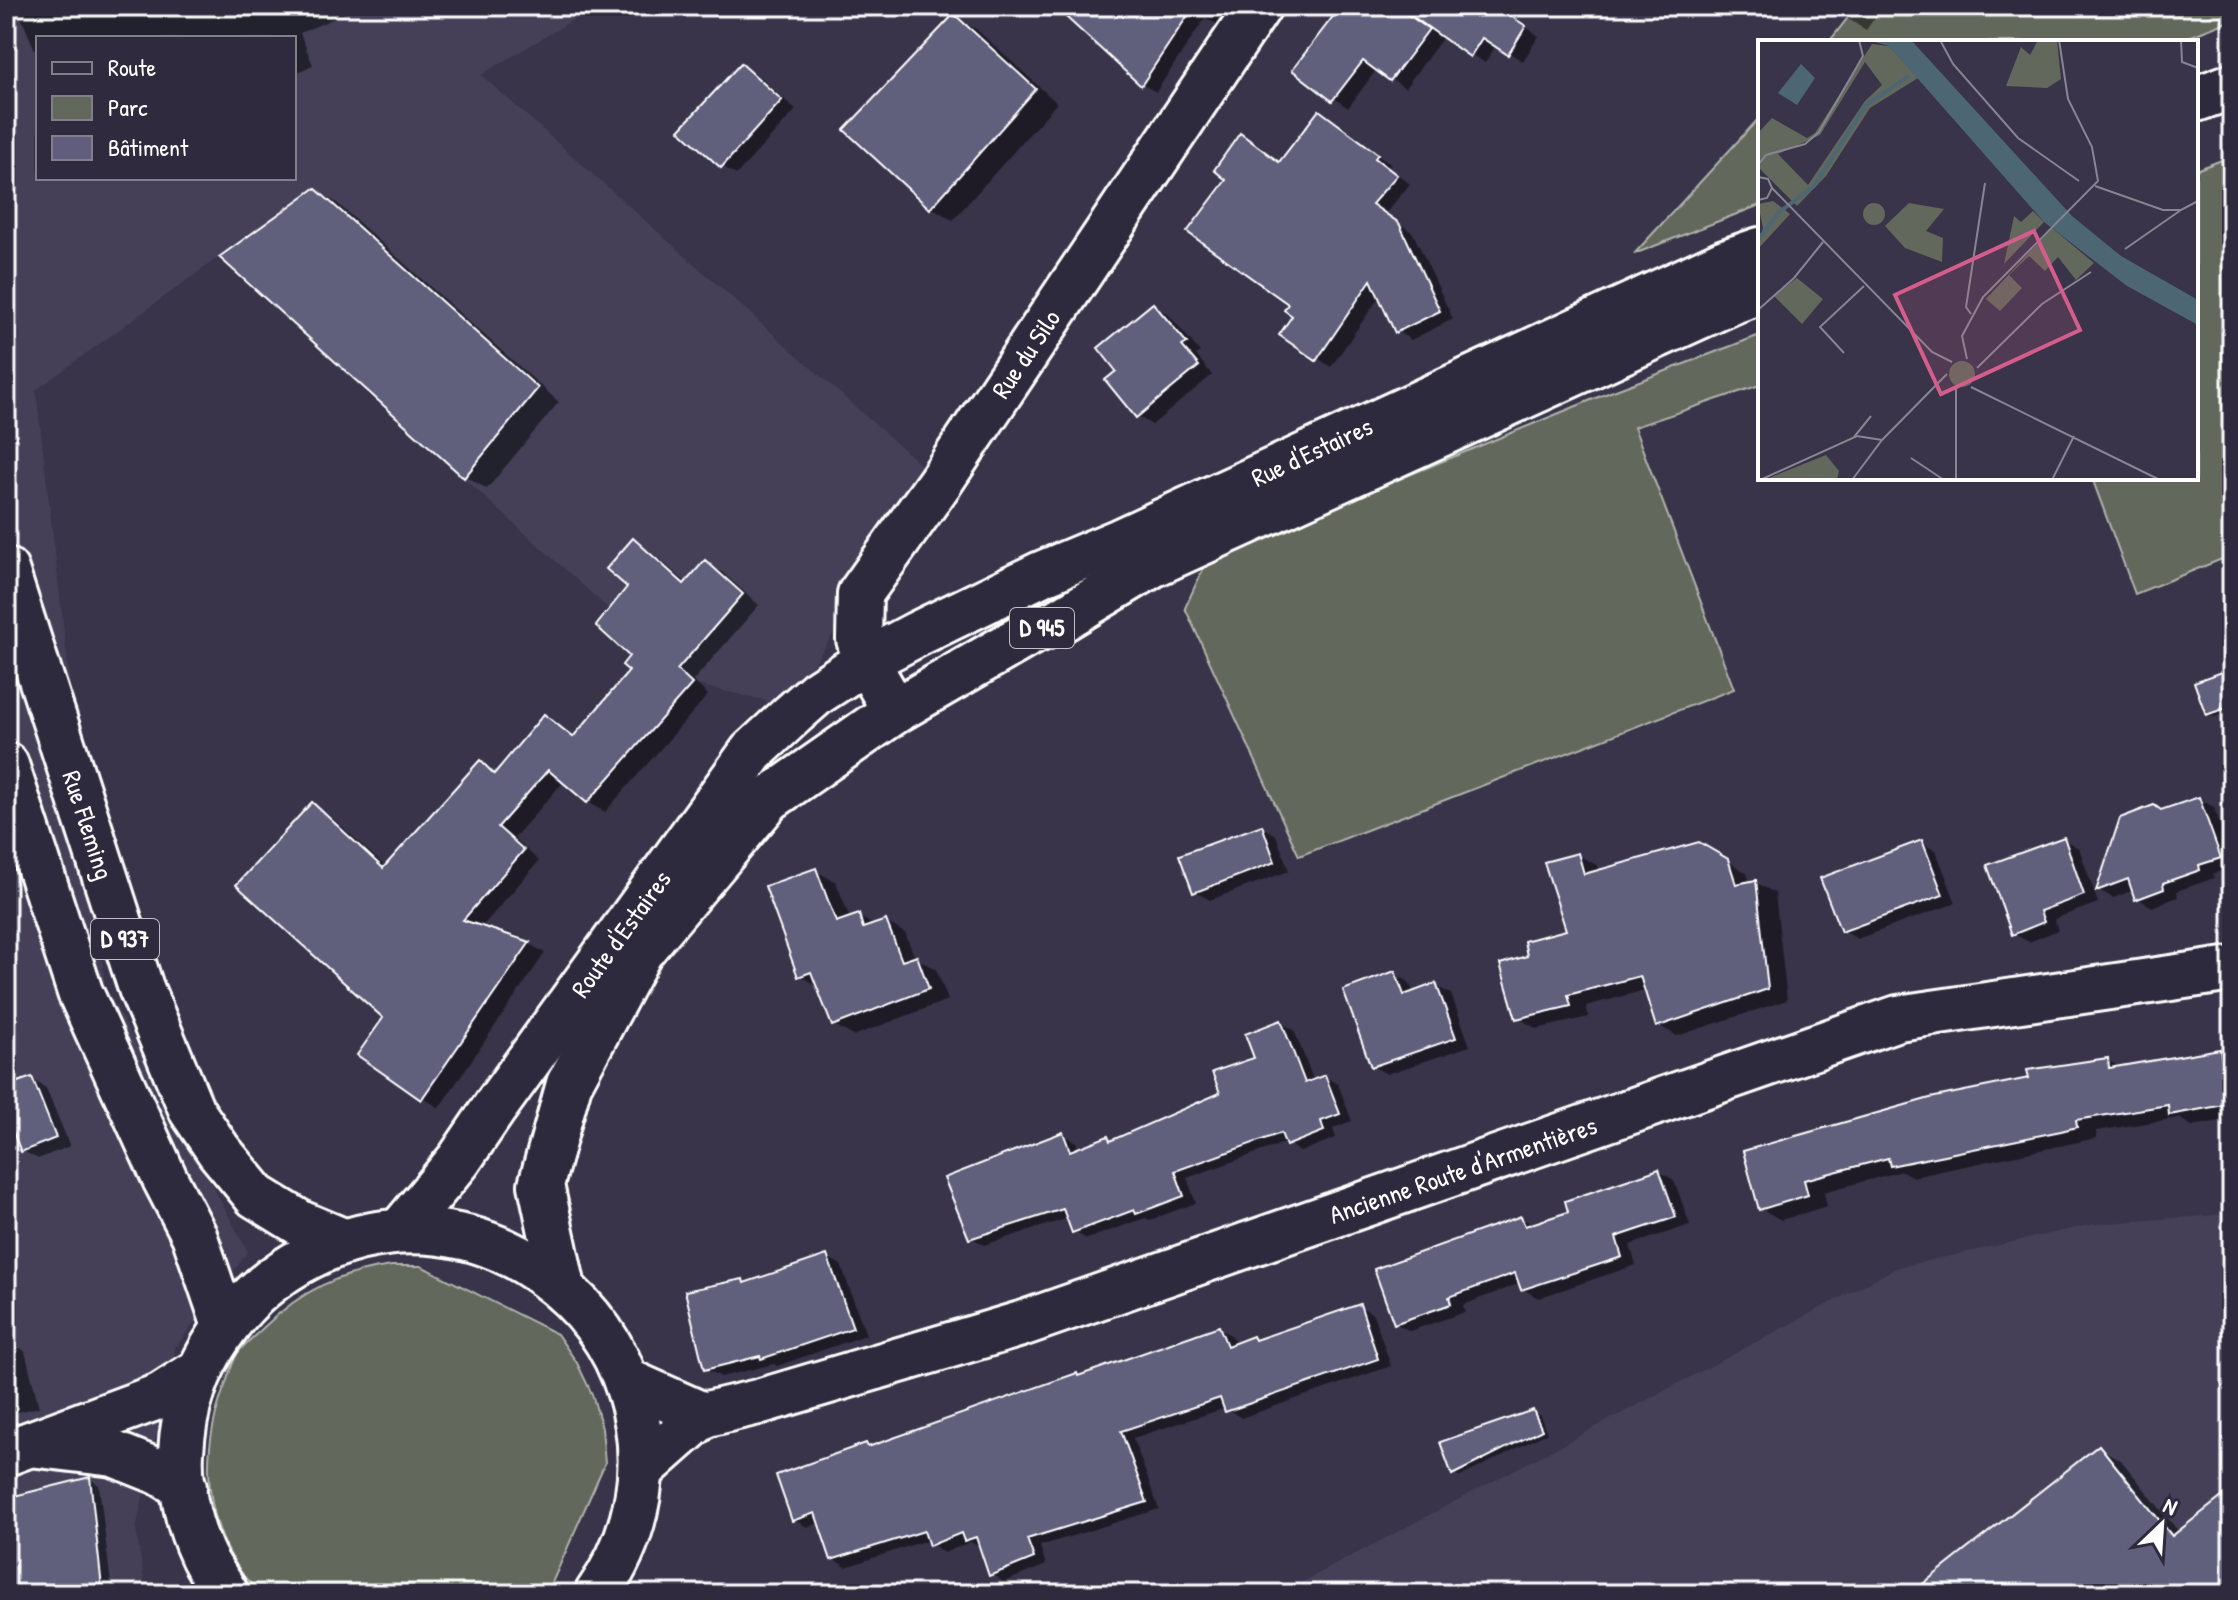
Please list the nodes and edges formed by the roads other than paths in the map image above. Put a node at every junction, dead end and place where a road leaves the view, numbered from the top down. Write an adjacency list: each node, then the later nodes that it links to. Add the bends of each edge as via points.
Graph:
1 (1259, 6): 9 (main road, Rue du Silo, via 860,594 859,639)
2 (2232, 86): 3 (main road)
3 (2198, 98)
4 (2232, 118): 5 (main road)
5 (2198, 130)
6 (1758, 251): 9 (main road, Rue d'Estaires / D 945, via 1028,580)
7 (1758, 292): 10 (main road, D 945, via 1152,565)
8 (6, 570): 14 (main road, Rue Fleming / D 937, via 141,988 192,1111 256,1196)
9 (866, 661): 10 (main road, Rue du Silo); 13 (main road, Route d'Estaires / D 945, via 818,692 752,752 459,1160)
10 (895, 711): 15 (main road, Route d'Estaires / D 945, via 769,799 640,952 569,1084 541,1185)
11 (6, 765): 16 (main road, D 937, via 80,992 194,1235)
12 (2232, 969): 19 (main road, Ancienne Route d'Armentières, via 1898,1018 1021,1324)
13 (400, 1231): 14 (main road); 15 (main road, via 487,1244)
14 (343, 1241): 16 (main road, via 298,1261 268,1282)
15 (563, 1288): 18 (main road, via 589,1315)
16 (225, 1326): 17 (main road)
17 (199, 1371): 20 (main road, via 160,1396); 22 (main road, via 181,1454)
18 (627, 1381): 19 (main road); 21 (main road, via 636,1410)
19 (708, 1414): 21 (main road, Ancienne Route d'Armentières)
20 (19, 1449): 22 (main road, via 114,1454)
21 (641, 1470): 24 (main road, via 633,1522 613,1571)
22 (184, 1487): 23 (main road, via 201,1554)
23 (226, 1594)
24 (597, 1594)

